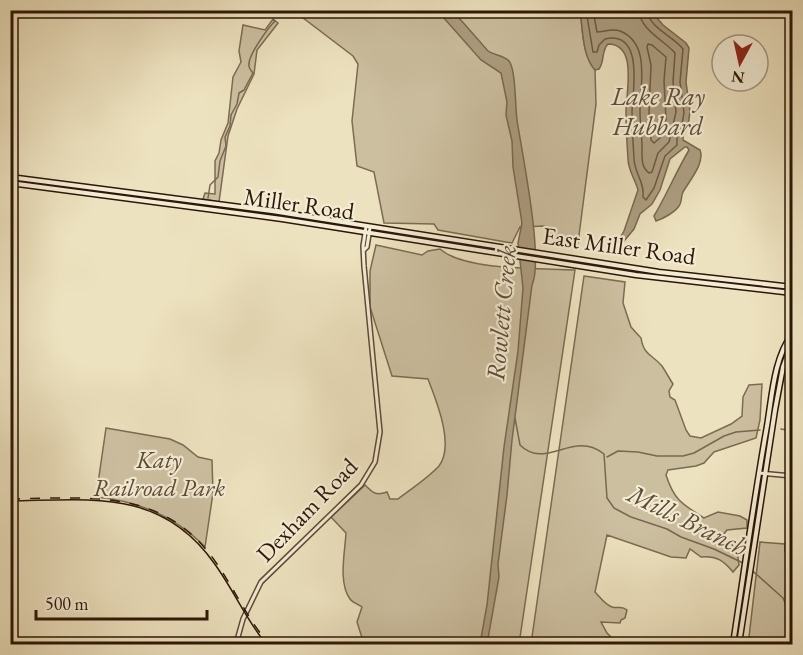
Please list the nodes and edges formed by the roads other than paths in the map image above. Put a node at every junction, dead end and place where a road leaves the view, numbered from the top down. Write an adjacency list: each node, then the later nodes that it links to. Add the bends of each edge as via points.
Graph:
1 (10, 177): 3 (main road, Miller Road)
2 (10, 183): 4 (main road, Miller Road)
3 (170, 199): 4 (main road); 5 (main road, Miller Road)
4 (170, 204): 5 (main road, Miller Road)
5 (192, 204): 6 (main road, Miller Road)
6 (367, 230): 7 (main road, East Miller Road); 8 (main road, Miller Road); 23 (street, Dexham Road, via 363,246 380,425 377,457 361,484 259,584)
7 (602, 263): 8 (main road); 9 (main road, East Miller Road)
8 (582, 266): 10 (main road, East Miller Road)
9 (628, 267): 10 (main road); 11 (main road, East Miller Road)
10 (627, 273): 13 (main road, East Miller Road)
11 (763, 283): 12 (main road, East Miller Road); 13 (main road)
12 (792, 287)
13 (762, 288): 14 (main road, East Miller Road)
14 (792, 293)
15 (792, 334): 17 (main road, via 786,342)
16 (792, 343): 17 (main road)
17 (778, 380): 18 (main road); 19 (main road)
18 (759, 473): 19 (street); 21 (main road)
19 (765, 473): 20 (street); 21 (main road)
20 (792, 476)
21 (750, 549): 22 (main road)
22 (742, 606): 24 (main road); 25 (main road)
23 (236, 645)
24 (734, 645)
25 (739, 645)

